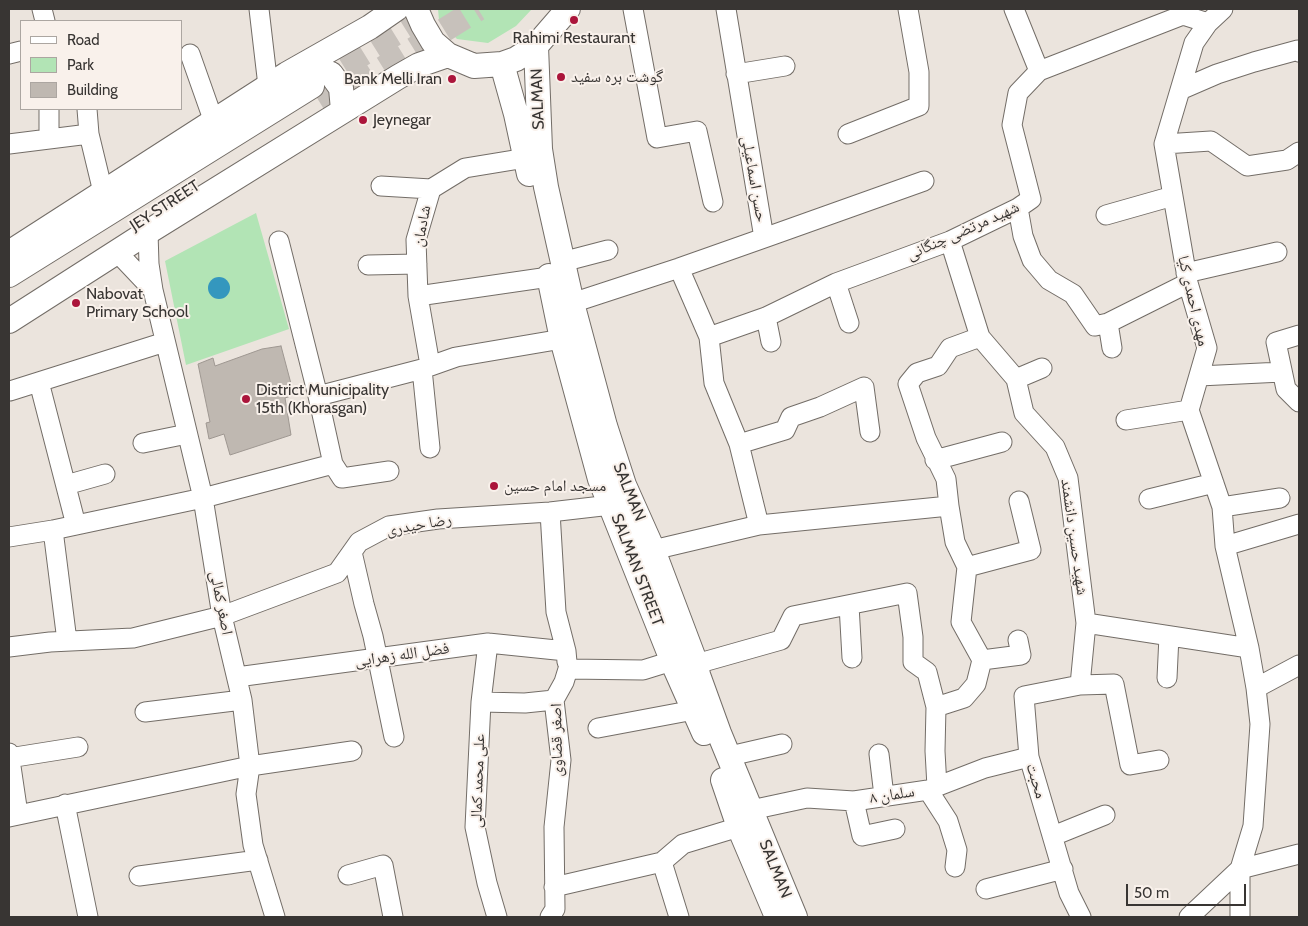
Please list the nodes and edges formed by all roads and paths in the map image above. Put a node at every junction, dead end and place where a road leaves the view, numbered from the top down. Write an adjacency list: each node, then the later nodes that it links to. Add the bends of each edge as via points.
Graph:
1 (259, 9): 18 (street)
2 (396, 9): 20 (main road, via 370,27)
3 (416, 9): 13 (main road, via 433,42)
4 (568, 9): 10 (main road)
5 (633, 9): 36 (street, via 657,138 696,131)
6 (726, 9): 17 (street, حسن اسماعیلی)
7 (908, 9): 25 (street, via 919,72 919,106)
8 (1014, 9): 16 (street)
9 (1215, 14): 16 (street, شهید مرتضی چنگانی, via 1183,15); 19 (street, مهدی احمدی کیا, via 1194,43)
10 (536, 46): 14 (main road); 50 (main road, SALMAN, via 540,149)
11 (1299, 52): 19 (street, via 1254,62)
12 (190, 54): 23 (street)
13 (448, 55): 14 (main road, via 474,66); 20 (main road, via 398,77)
14 (502, 64): 30 (main road, SALMAN STREET)
15 (785, 66): 17 (street)
16 (1039, 71): 37 (street, شهید مرتضی چنگانی, via 1018,93 1012,126 1031,199)
17 (736, 74): 40 (street, حسن اسماعیلی)
18 (268, 86): 20 (main road); 23 (main road)
19 (1180, 90): 28 (street, مهدی احمدی کیا)
20 (319, 92): 39 (main road); 51 (main road, JEY STREET); 57 (main road, JEY STREET)
21 (49, 110): 26 (street)
22 (87, 110): 24 (street)
23 (214, 122): 34 (main road)
24 (89, 134): 26 (street); 34 (street)
25 (848, 134)
26 (49, 139): 27 (street)
27 (9, 144)
28 (1164, 144): 29 (street, via 1211,142 1247,166 1287,160); 35 (street, مهدی احمدی کیا)
29 (1299, 152)
30 (526, 158): 33 (street, شادمان, via 465,168); 50 (main road, SALMAN STREET)
31 (924, 181): 40 (street)
32 (381, 186): 33 (street)
33 (430, 189): 47 (street, شادمان, via 416,240)
34 (103, 192): 46 (main road)
35 (1172, 196): 38 (street); 52 (street, مهدی احمدی کیا)
36 (712, 202)
37 (1018, 208): 42 (street, شهید مرتضی چنگانی); 61 (street, via 1022,236 1032,260 1048,280 1073,294 1095,326)
38 (1106, 215)
39 (148, 232): 44 (main road); 54 (street, اصغر کمالی)
40 (764, 238): 49 (street, حسن اسماعیلی)
41 (279, 241): 76 (street)
42 (950, 241): 53 (street, شهید مرتضی چنگانی); 64 (street, شهید حسین دانشمند)
43 (608, 250): 50 (street)
44 (117, 252): 54 (street); 59 (main road)
45 (1277, 252): 52 (street)
46 (9, 253)
47 (417, 264): 48 (street); 55 (street, شادمان)
48 (368, 265)
49 (679, 268): 56 (street, حسن اسماعیلی); 63 (street)
50 (555, 270): 55 (street); 56 (main road, SALMAN); 65 (main road, SALMAN STREET)
51 (9, 275)
52 (1187, 278): 61 (street); 72 (street, مهدی احمدی کیا, via 1207,348)
53 (836, 283): 58 (street, شهید مرتضی چنگانی); 60 (street)
54 (153, 290): 66 (street, اصغر کمالی)
55 (418, 296): 69 (street, شادمان)
56 (572, 302): 106 (main road, SALMAN, via 624,485)
57 (9, 306)
58 (766, 317): 63 (street, شهید مرتضی چنگانی); 67 (street)
59 (9, 321)
60 (849, 323)
61 (1108, 323): 68 (street)
62 (1299, 335): 71 (street, via 1276,342)
63 (710, 337): 84 (street, via 714,383)
64 (980, 337): 73 (street, شهید حسین دانشمند); 86 (street, via 950,348 938,366 917,373 908,384)
65 (562, 339): 69 (street, via 456,357); 96 (main road, SALMAN STREET, via 600,479)
66 (165, 342): 74 (street); 81 (street, اصغر کمالی)
67 (771, 342)
68 (1112, 348)
69 (426, 367): 76 (street); 85 (street, شادمان)
70 (1042, 368): 73 (street)
71 (1282, 372): 72 (street); 77 (street, via 1286,389)
72 (1199, 376): 78 (street, مهدی احمدی کیا)
73 (1016, 379): 111 (street, شهید حسین دانشمند, via 1024,413 1055,447 1068,478)
74 (39, 382): 75 (street); 91 (street)
75 (10, 392)
76 (318, 396): 87 (street)
77 (1299, 402)
78 (1189, 410): 79 (street); 90 (street)
79 (1126, 420)
80 (870, 432): 84 (street, via 864,387 791,417 785,430)
81 (187, 434): 83 (street); 92 (street, اصغر کمالی)
82 (1002, 442): 86 (street)
83 (142, 443)
84 (739, 444): 102 (street)
85 (430, 448)
86 (935, 460): 97 (street, via 946,479)
87 (333, 464): 88 (street, via 342,478); 92 (street)
88 (389, 472)
89 (105, 474): 91 (street)
90 (1214, 484): 94 (street); 98 (street)
91 (66, 486): 101 (street)
92 (203, 498): 101 (street); 110 (street, اصغر کمالی)
93 (1280, 498): 98 (street)
94 (1149, 500)
95 (1019, 501): 108 (street, via 1031,550)
96 (611, 505): 99 (street, رضا حیدری); 122 (main road, SALMAN STREET)
97 (949, 506): 102 (street); 108 (street, via 955,542)
98 (1222, 507): 105 (street)
99 (550, 512): 107 (street, رضا حیدری, via 438,519 389,526 359,542); 120 (street, via 556,612)
100 (1299, 524): 105 (street)
101 (76, 525): 103 (street)
102 (759, 525): 106 (street)
103 (52, 530): 104 (street); 114 (street)
104 (9, 537)
105 (1225, 546): 117 (street)
106 (653, 550): 123 (main road, SALMAN)
107 (352, 552): 110 (street, رضا حیدری, via 336,573); 118 (street)
108 (967, 567): 121 (street, via 961,622)
109 (849, 605): 119 (street); 123 (street, via 793,616 781,640); 132 (street, via 907,593 913,662 927,672)
110 (222, 616): 114 (street, رضا حیدری, via 133,638); 125 (street, اصغر کمالی)
111 (1086, 623): 112 (street); 127 (street, شهید حسین دانشمند)
112 (1169, 636): 117 (street); 126 (street)
113 (1018, 640): 121 (street, via 1021,655)
114 (67, 642): 116 (street, رضا حیدری)
115 (488, 643): 118 (street, فضل الله زهرایی); 120 (street, فضل الله زهرایی); 131 (street, علی محمد کمالی)
116 (9, 647)
117 (1249, 648): 128 (street)
118 (378, 658): 125 (street, فضل الله زهرایی); 136 (street)
119 (852, 658)
120 (567, 660): 122 (street, via 643,670); 130 (street, اصغر قضاوی, via 564,682)
121 (982, 660): 132 (street, via 976,684 964,698)
122 (672, 661): 133 (main road, SALMAN STREET)
123 (696, 664): 133 (main road, SALMAN)
124 (1299, 665): 128 (street)
125 (237, 677): 129 (street, اصغر کمالی)
126 (1167, 678)
127 (1080, 685): 143 (street, محبت, via 1024,696); 144 (street, via 1114,684 1130,765)
128 (1256, 688): 160 (street, via 1260,724 1253,826)
129 (242, 700): 134 (street); 145 (street, اصغر کمالی)
130 (554, 700): 131 (street); 163 (street, اصغر قضاوی, via 561,760 554,828)
131 (481, 702): 169 (street, علی محمد کمالی, via 475,827)
132 (936, 707): 146 (street)
133 (702, 708): 135 (street); 142 (main road, SALMAN); 152 (main road, SALMAN STREET, via 724,782)
134 (145, 712)
135 (598, 728)
136 (394, 737)
137 (782, 744): 142 (street)
138 (78, 747): 141 (street)
139 (352, 751): 145 (street)
140 (879, 754): 147 (street)
141 (9, 756): 151 (street)
142 (730, 756): 152 (main road, SALMAN)
143 (1029, 757): 146 (street, سلمان ۸, via 984,768); 154 (street, محبت)
144 (1159, 760)
145 (250, 766): 149 (street); 156 (street, اصغر کمالی, via 246,794)
146 (933, 788): 147 (street, سلمان ۸); 158 (street, via 958,850)
147 (884, 796): 148 (street, سلمان ۸)
148 (854, 801): 152 (street, سلمان ۸, via 807,798); 153 (street, via 862,836)
149 (65, 804): 151 (street); 166 (street)
150 (1105, 815): 154 (street)
151 (14, 816)
152 (745, 818): 157 (street, سلمان ۸, via 684,844); 172 (main road, SALMAN STREET); 173 (main road, SALMAN)
153 (895, 829)
154 (1053, 836): 159 (street, محبت)
155 (1299, 854): 160 (street)
156 (258, 860): 162 (street); 167 (street, اصغر کمالی)
157 (662, 862): 163 (street); 171 (street)
158 (955, 867)
159 (1063, 869): 164 (street); 165 (street, محبت)
160 (1240, 869): 174 (street); 175 (street)
161 (348, 875): 168 (street, via 383,865)
162 (139, 876)
163 (554, 887): 170 (street, اصغر قضاوی, via 555,909)
164 (986, 889)
165 (1074, 916)
166 (88, 917)
167 (275, 917)
168 (393, 917)
169 (498, 917)
170 (550, 917)
171 (679, 917)
172 (777, 917)
173 (795, 917)
174 (1189, 917)
175 (1240, 917)

